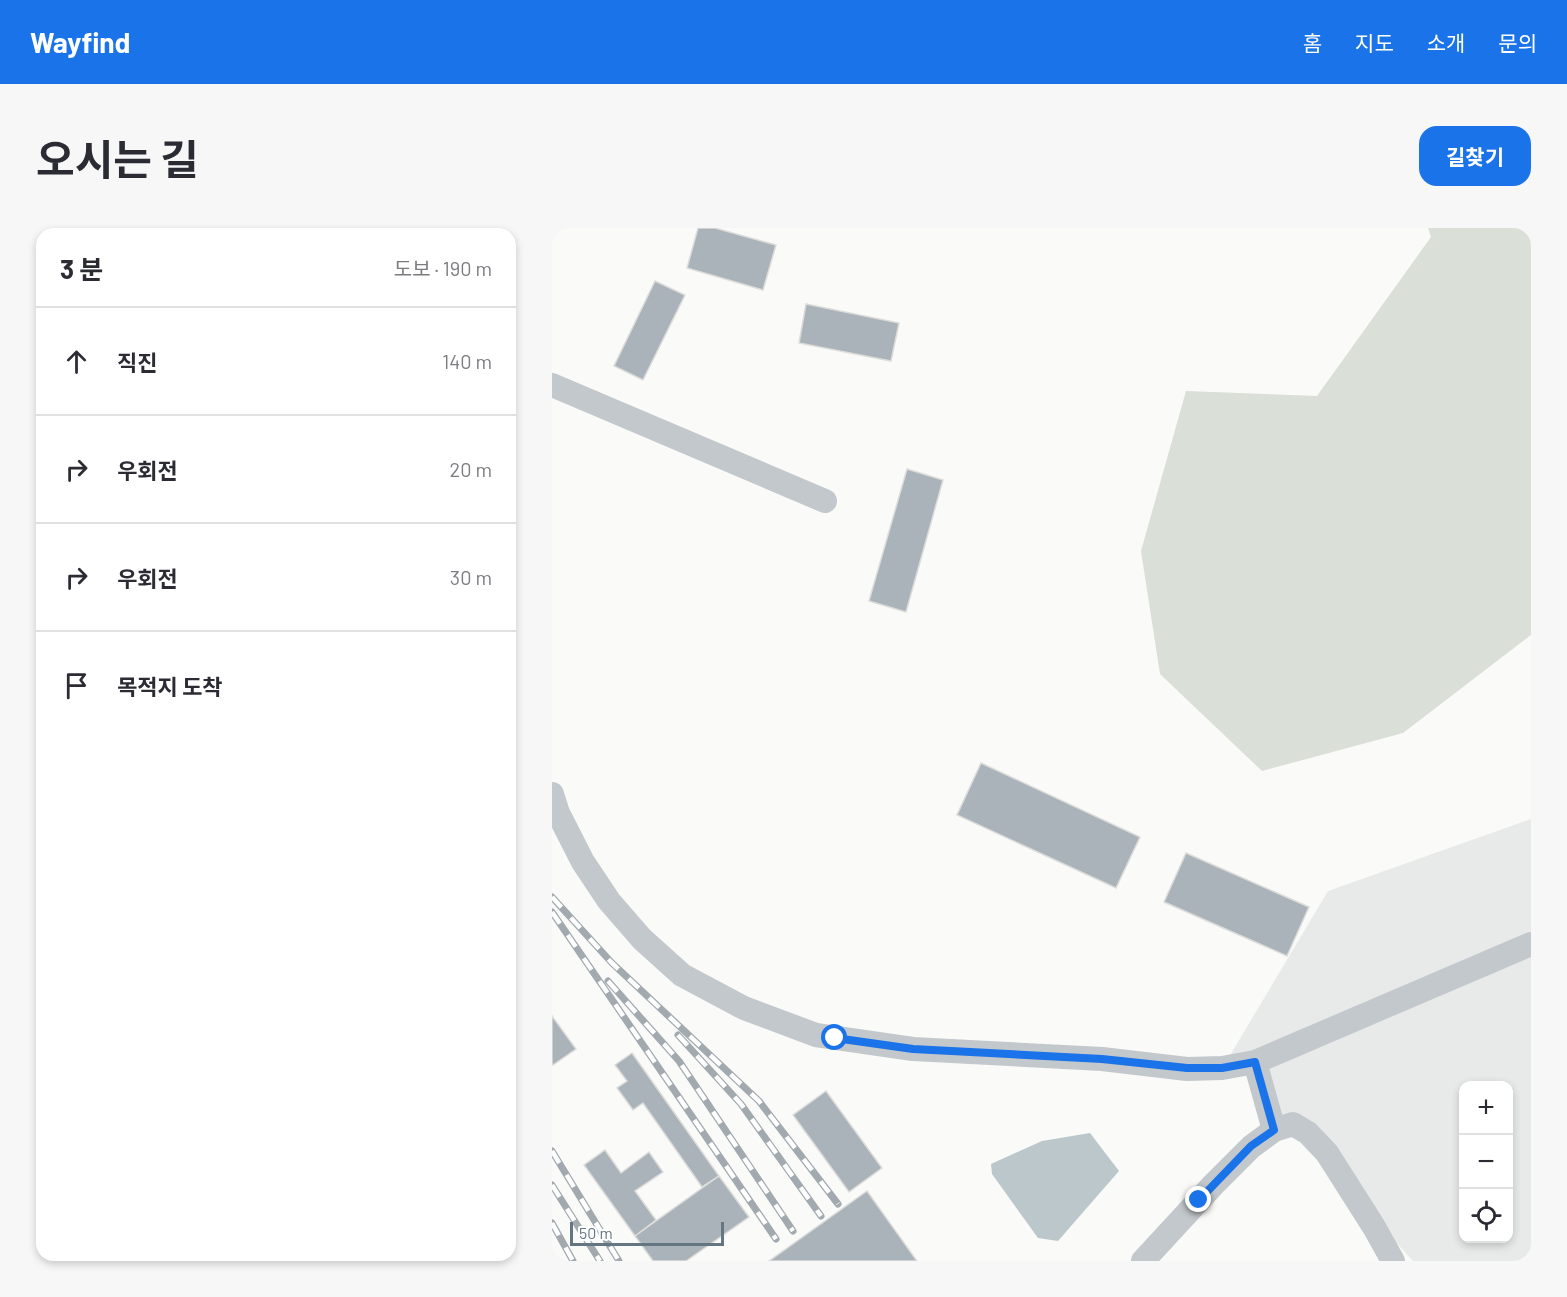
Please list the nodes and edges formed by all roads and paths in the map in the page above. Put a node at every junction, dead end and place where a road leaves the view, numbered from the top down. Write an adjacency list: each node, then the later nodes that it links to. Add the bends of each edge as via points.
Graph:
1 (552, 385): 2 (street)
2 (825, 501)
3 (552, 794): 5 (street, via 583,862 609,901 642,939 682,975 744,1008 816,1035 913,1049 1102,1059 1187,1068 1222,1068)
4 (1531, 944): 5 (street)
5 (1255, 1062): 6 (street)
6 (1274, 1130): 7 (street, via 1251,1146); 8 (street, via 1293,1124 1327,1153)
7 (1143, 1261)
8 (1394, 1261)

